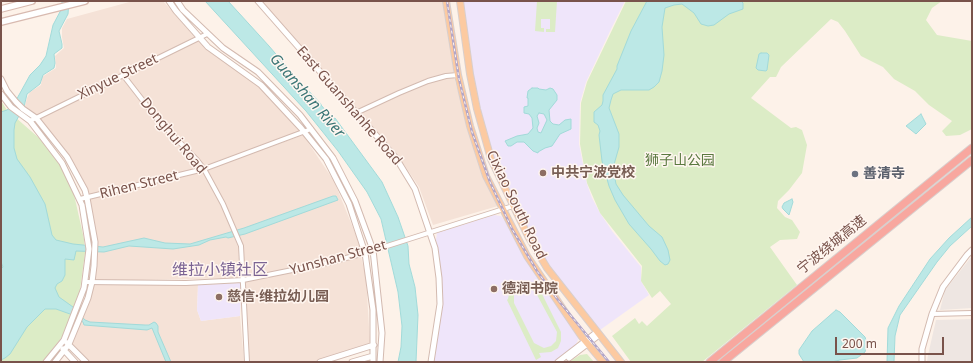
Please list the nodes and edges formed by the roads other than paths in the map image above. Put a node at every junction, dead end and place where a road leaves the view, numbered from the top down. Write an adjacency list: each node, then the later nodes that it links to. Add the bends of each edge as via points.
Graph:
1 (32, 1): 8 (main road)
2 (85, 1): 9 (main road)
3 (169, 1): 11 (street)
4 (177, 1): 10 (street)
5 (258, 1): 16 (street, East Guanshanhe Road)
6 (446, 1): 13 (main road, Cixiao South Road)
7 (460, 1): 26 (main road, Cixiao South Road, via 470,74 478,110 491,159)
8 (1, 9)
9 (1, 22)
10 (207, 34): 11 (street, Xinyue Street); 19 (street, via 222,48 258,72)
11 (200, 38): 12 (street, Xinyue Street); 20 (street, via 208,47 261,84)
12 (123, 75): 17 (street, Xinyue Street); 23 (street, Donghui Road, via 158,120)
13 (458, 75): 16 (street, via 428,81); 27 (main road, Cixiao South Road, via 470,126 486,176)
14 (1, 79): 17 (street, via 16,102)
15 (1, 94): 18 (street, via 10,107)
16 (356, 113): 28 (street, East Guanshanhe Road, via 396,158 415,189)
17 (36, 118): 18 (street, Xinyue Street); 24 (street, via 67,157)
18 (30, 121): 25 (street, via 62,163)
19 (311, 129): 20 (street, Rihen Street); 29 (street, via 340,170 355,201)
20 (303, 132): 23 (street, Rihen Street); 31 (street, via 326,159 336,178)
21 (972, 148): 45 (highway, 宁波绕城高速)
22 (972, 160): 60 (highway, 宁波绕城高速)
23 (204, 169): 24 (street, Rihen Street); 32 (street, Donghui Road, via 241,246)
24 (87, 198): 25 (street, Rihen Street); 34 (street, via 94,242)
25 (80, 199): 33 (street, via 89,249)
26 (513, 206): 27 (street, Yunshan Street); 37 (main road, Cixiao South Road, via 546,268)
27 (503, 209): 28 (street, Yunshan Street); 39 (main road, Cixiao South Road, via 527,256)
28 (430, 232): 29 (street, Yunshan Street); 55 (street, East Guanshanhe Road, via 435,248 440,304)
29 (373, 250): 31 (street, Yunshan Street); 54 (street, via 382,333)
30 (972, 250): 36 (street, via 943,288)
31 (365, 253): 32 (street, Yunshan Street); 42 (street, via 373,310)
32 (243, 280): 34 (street, Yunshan Street, via 186,283); 50 (street, Donghui Road)
33 (85, 282): 34 (street, Yunshan Street); 38 (street)
34 (92, 282): 40 (street, via 88,298)
35 (972, 313): 36 (street)
36 (932, 314): 61 (street, via 922,349)
37 (598, 334): 39 (street); 59 (main road, Cixiao South Road)
38 (64, 340): 40 (street); 41 (street)
39 (587, 343): 56 (street); 57 (street); 58 (main road, Cixiao South Road)
40 (68, 344): 43 (street); 49 (street)
41 (60, 345): 43 (street); 46 (street)
42 (374, 345): 44 (street); 51 (street)
43 (64, 351): 47 (street); 48 (street)
44 (373, 356): 52 (street); 53 (street)
45 (713, 360)
46 (46, 362)
47 (54, 362)
48 (75, 362)
49 (86, 362)
50 (247, 362)
51 (320, 362)
52 (352, 362)
53 (373, 362)
54 (380, 362)
55 (431, 362)
56 (558, 362)
57 (564, 362)
58 (603, 362)
59 (621, 362)
60 (723, 362)
61 (922, 362)

